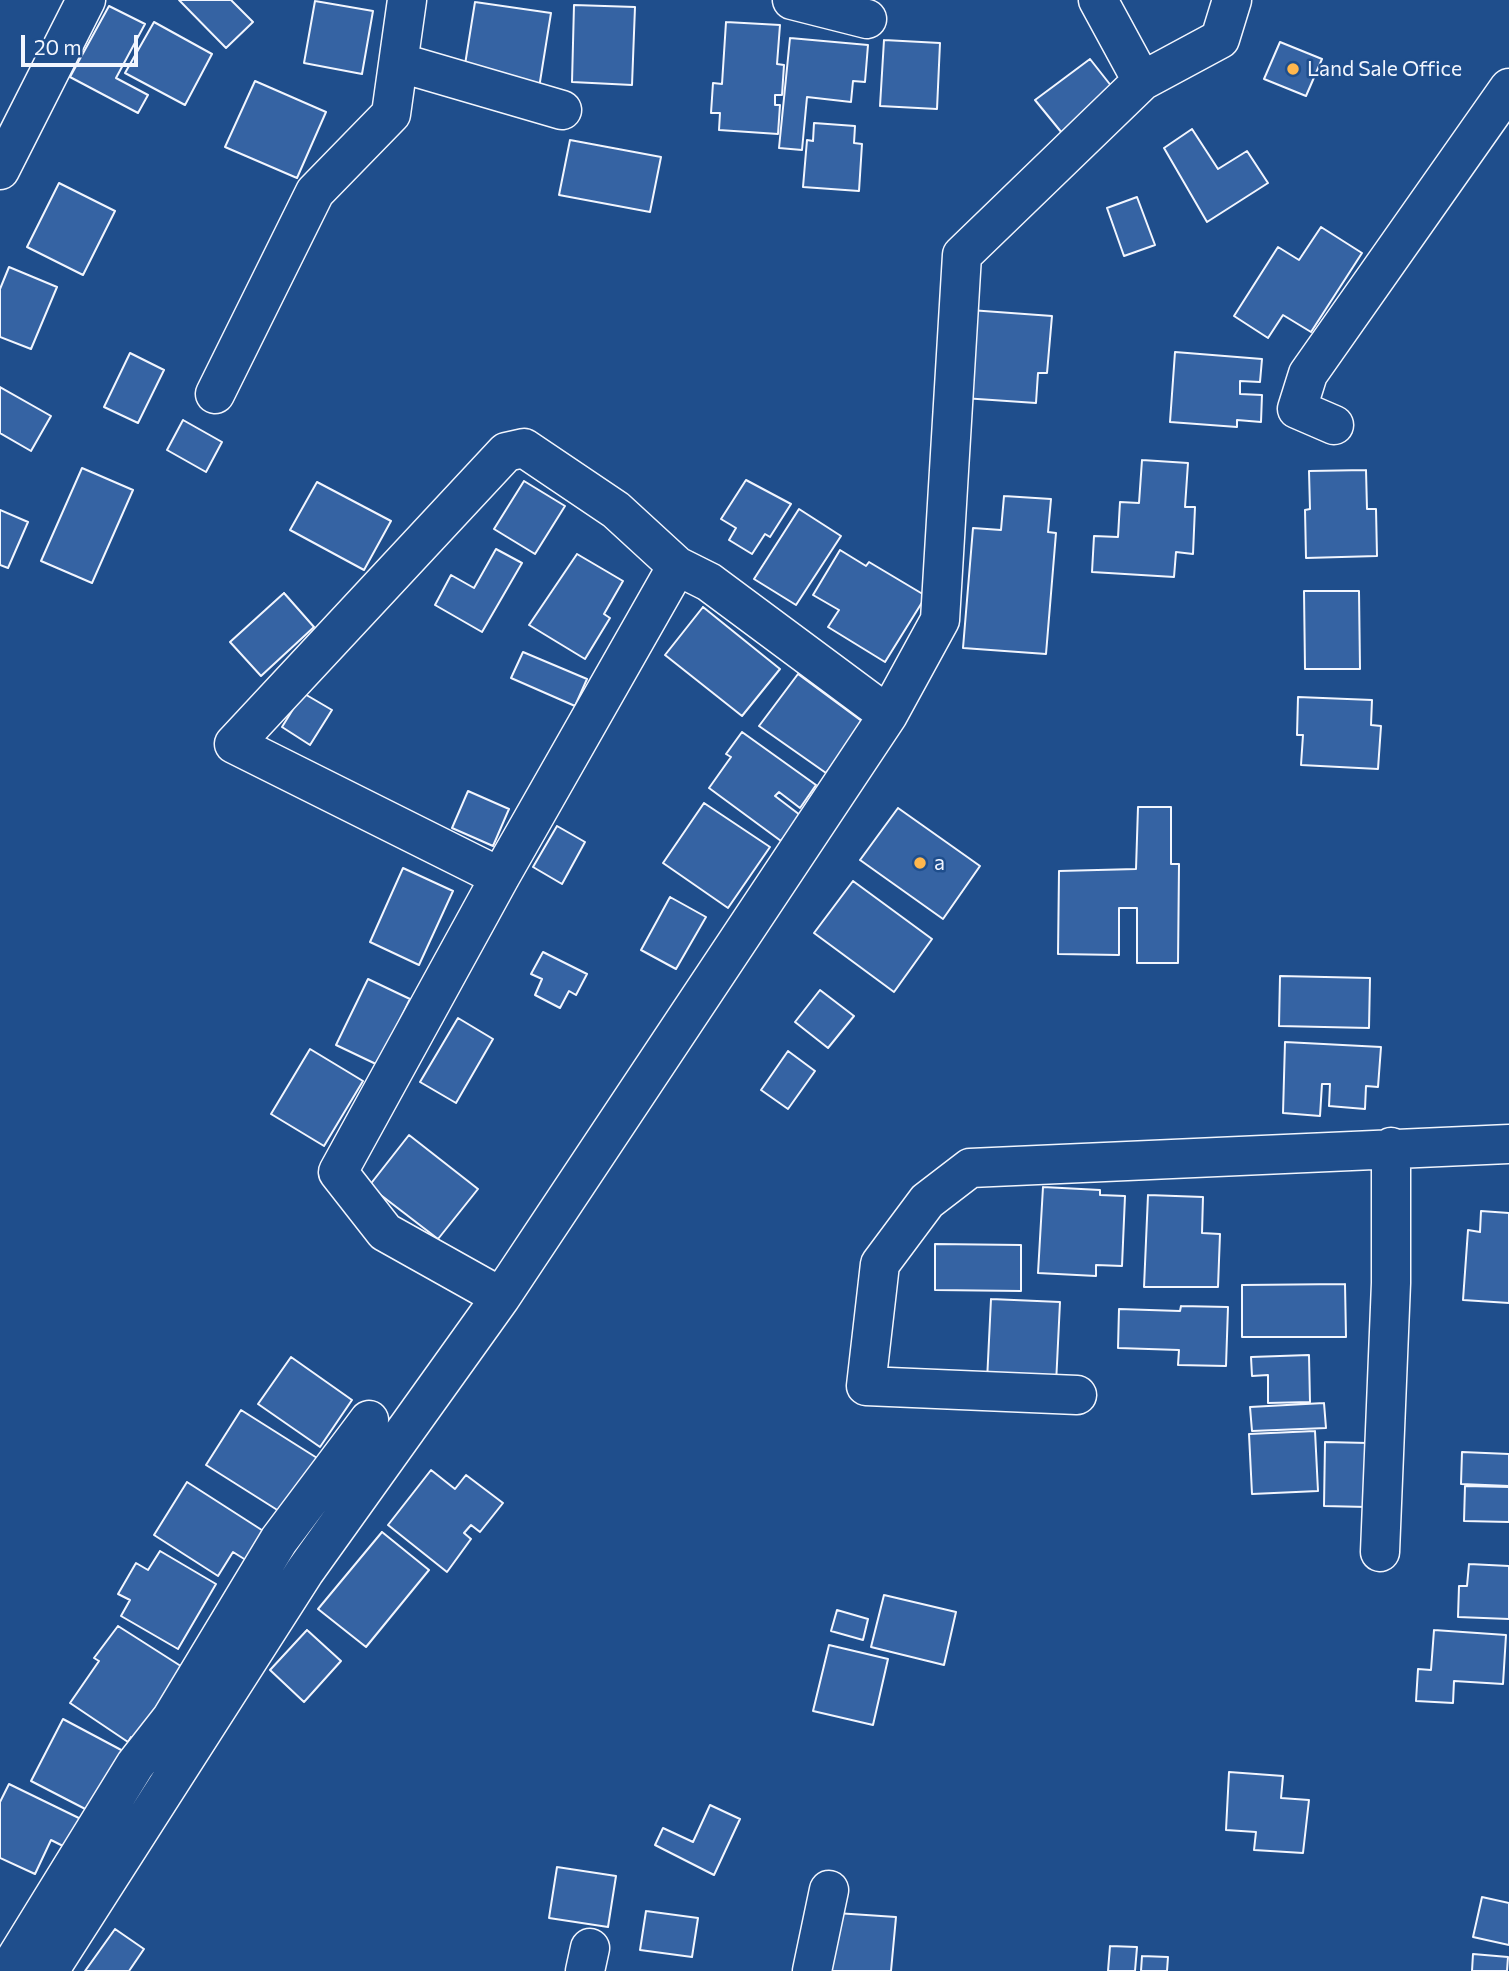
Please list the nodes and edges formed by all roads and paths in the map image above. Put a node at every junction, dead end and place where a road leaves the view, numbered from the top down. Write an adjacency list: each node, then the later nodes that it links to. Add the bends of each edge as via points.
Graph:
1 (86, 0): 11 (street)
2 (407, 0): 7 (street)
3 (792, 0): 6 (street)
4 (1098, 0): 8 (street)
5 (1232, 0): 8 (street, via 1220,39)
6 (867, 19)
7 (401, 63): 10 (street); 12 (street, via 391,114 315,192)
8 (1142, 81): 15 (street, via 961,255 940,620)
9 (1509, 88): 13 (street, via 1308,374 1297,409)
10 (562, 110)
11 (0, 170)
12 (215, 394)
13 (1334, 425)
14 (677, 566): 15 (street, via 709,582); 16 (street); 16 (street, via 617,510 524,449 506,452 234,744)
15 (888, 715): 19 (street)
16 (500, 877): 19 (street, via 338,1171 386,1232)
17 (1509, 1144): 18 (street)
18 (1391, 1147): 20 (street, via 970,1168 927,1200 880,1265 866,1386); 22 (street, via 1391,1283)
19 (501, 1297): 25 (street, via 305,1571)
20 (1077, 1395)
21 (369, 1420): 24 (street, via 279,1540)
22 (1380, 1552)
23 (828, 1890): 26 (street)
24 (8, 1971)
25 (49, 1971)
26 (812, 1971)

